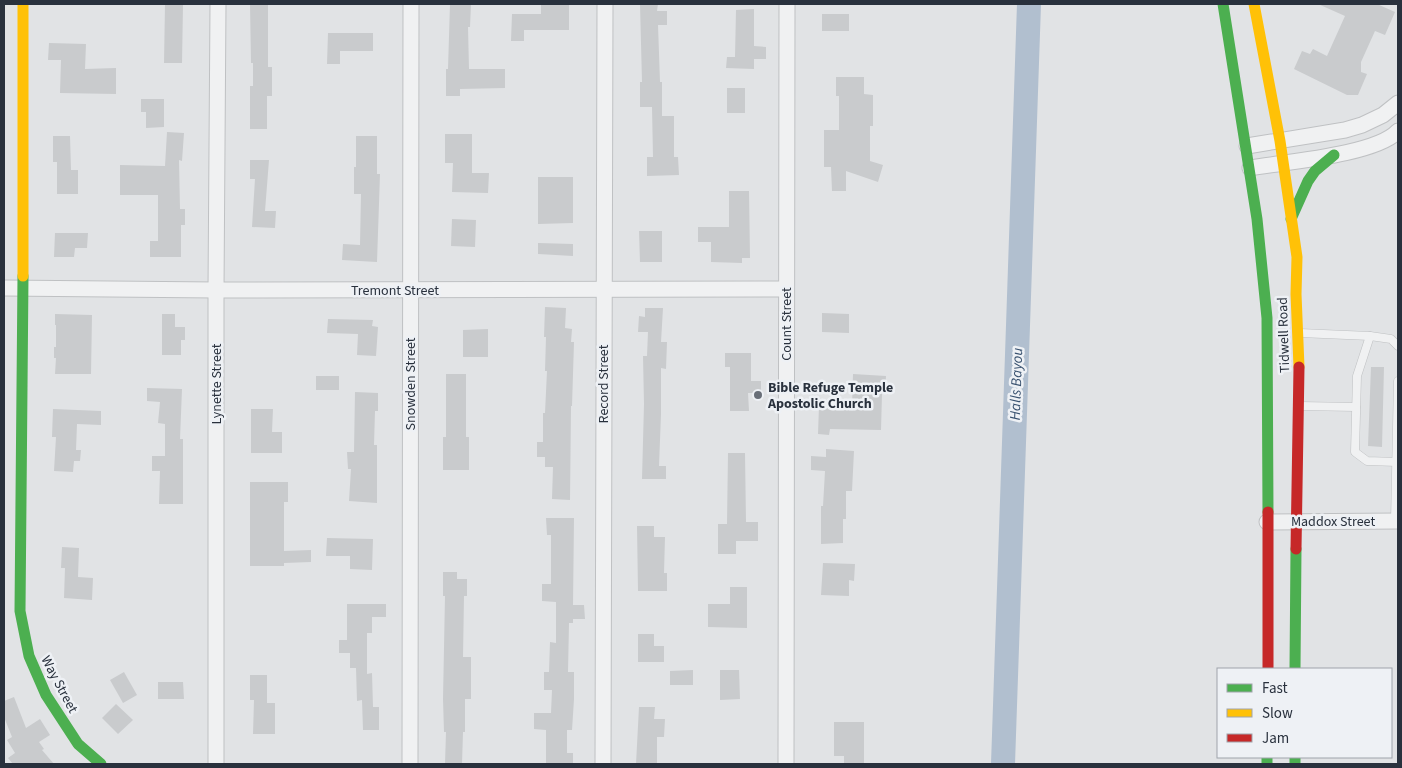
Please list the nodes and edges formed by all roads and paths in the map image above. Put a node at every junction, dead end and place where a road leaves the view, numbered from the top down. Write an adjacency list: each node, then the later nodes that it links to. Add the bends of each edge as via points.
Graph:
1 (23, 4): 17 (main road, Way Street)
2 (218, 4): 19 (street, Lynette Street)
3 (411, 4): 20 (street, Snowden Street)
4 (604, 4): 21 (street, Record Street)
5 (787, 4): 18 (street, Count Street)
6 (1223, 4): 11 (main road, Tidwell Road)
7 (1254, 4): 10 (main road, Tidwell Road)
8 (1398, 103): 10 (street, via 1362,125)
9 (1398, 131): 12 (street, via 1380,142)
10 (1280, 140): 11 (street); 13 (main road, Tidwell Road)
11 (1247, 146): 14 (main road, Tidwell Road)
12 (1334, 155): 13 (street); 15 (main road, via 1308,181)
13 (1284, 162): 14 (street); 15 (main road, Tidwell Road)
14 (1250, 168): 31 (main road, Tidwell Road, via 1267,318)
15 (1291, 219): 22 (main road, Tidwell Road, via 1297,257)
16 (4, 288): 17 (street, Tremont Street)
17 (23, 288): 19 (street, Tremont Street); 34 (main road, Way Street, via 20,611 29,656 46,695 78,744)
18 (786, 289): 21 (street, Tremont Street); 38 (street, Count Street)
19 (216, 290): 20 (street, Tremont Street); 35 (street, Lynette Street)
20 (410, 290): 21 (street, Tremont Street); 36 (street, Snowden Street)
21 (603, 290): 37 (street, Record Street)
22 (1298, 333): 23 (lane); 26 (main road, Tidwell Road)
23 (1370, 336): 24 (lane, via 1391,339); 27 (lane, via 1357,376)
24 (1398, 346)
25 (1398, 381): 28 (lane)
26 (1300, 406): 27 (lane); 29 (main road, Tidwell Road)
27 (1356, 408): 28 (lane, via 1355,452 1367,461)
28 (1396, 462): 30 (lane)
29 (1296, 521): 30 (street, Maddox Street); 31 (street, Maddox Street); 33 (main road, Tidwell Road)
30 (1397, 521)
31 (1267, 522): 32 (main road, Tidwell Road)
32 (1268, 668)
33 (1295, 668)
34 (101, 764)
35 (216, 764)
36 (410, 764)
37 (602, 764)
38 (786, 764)

